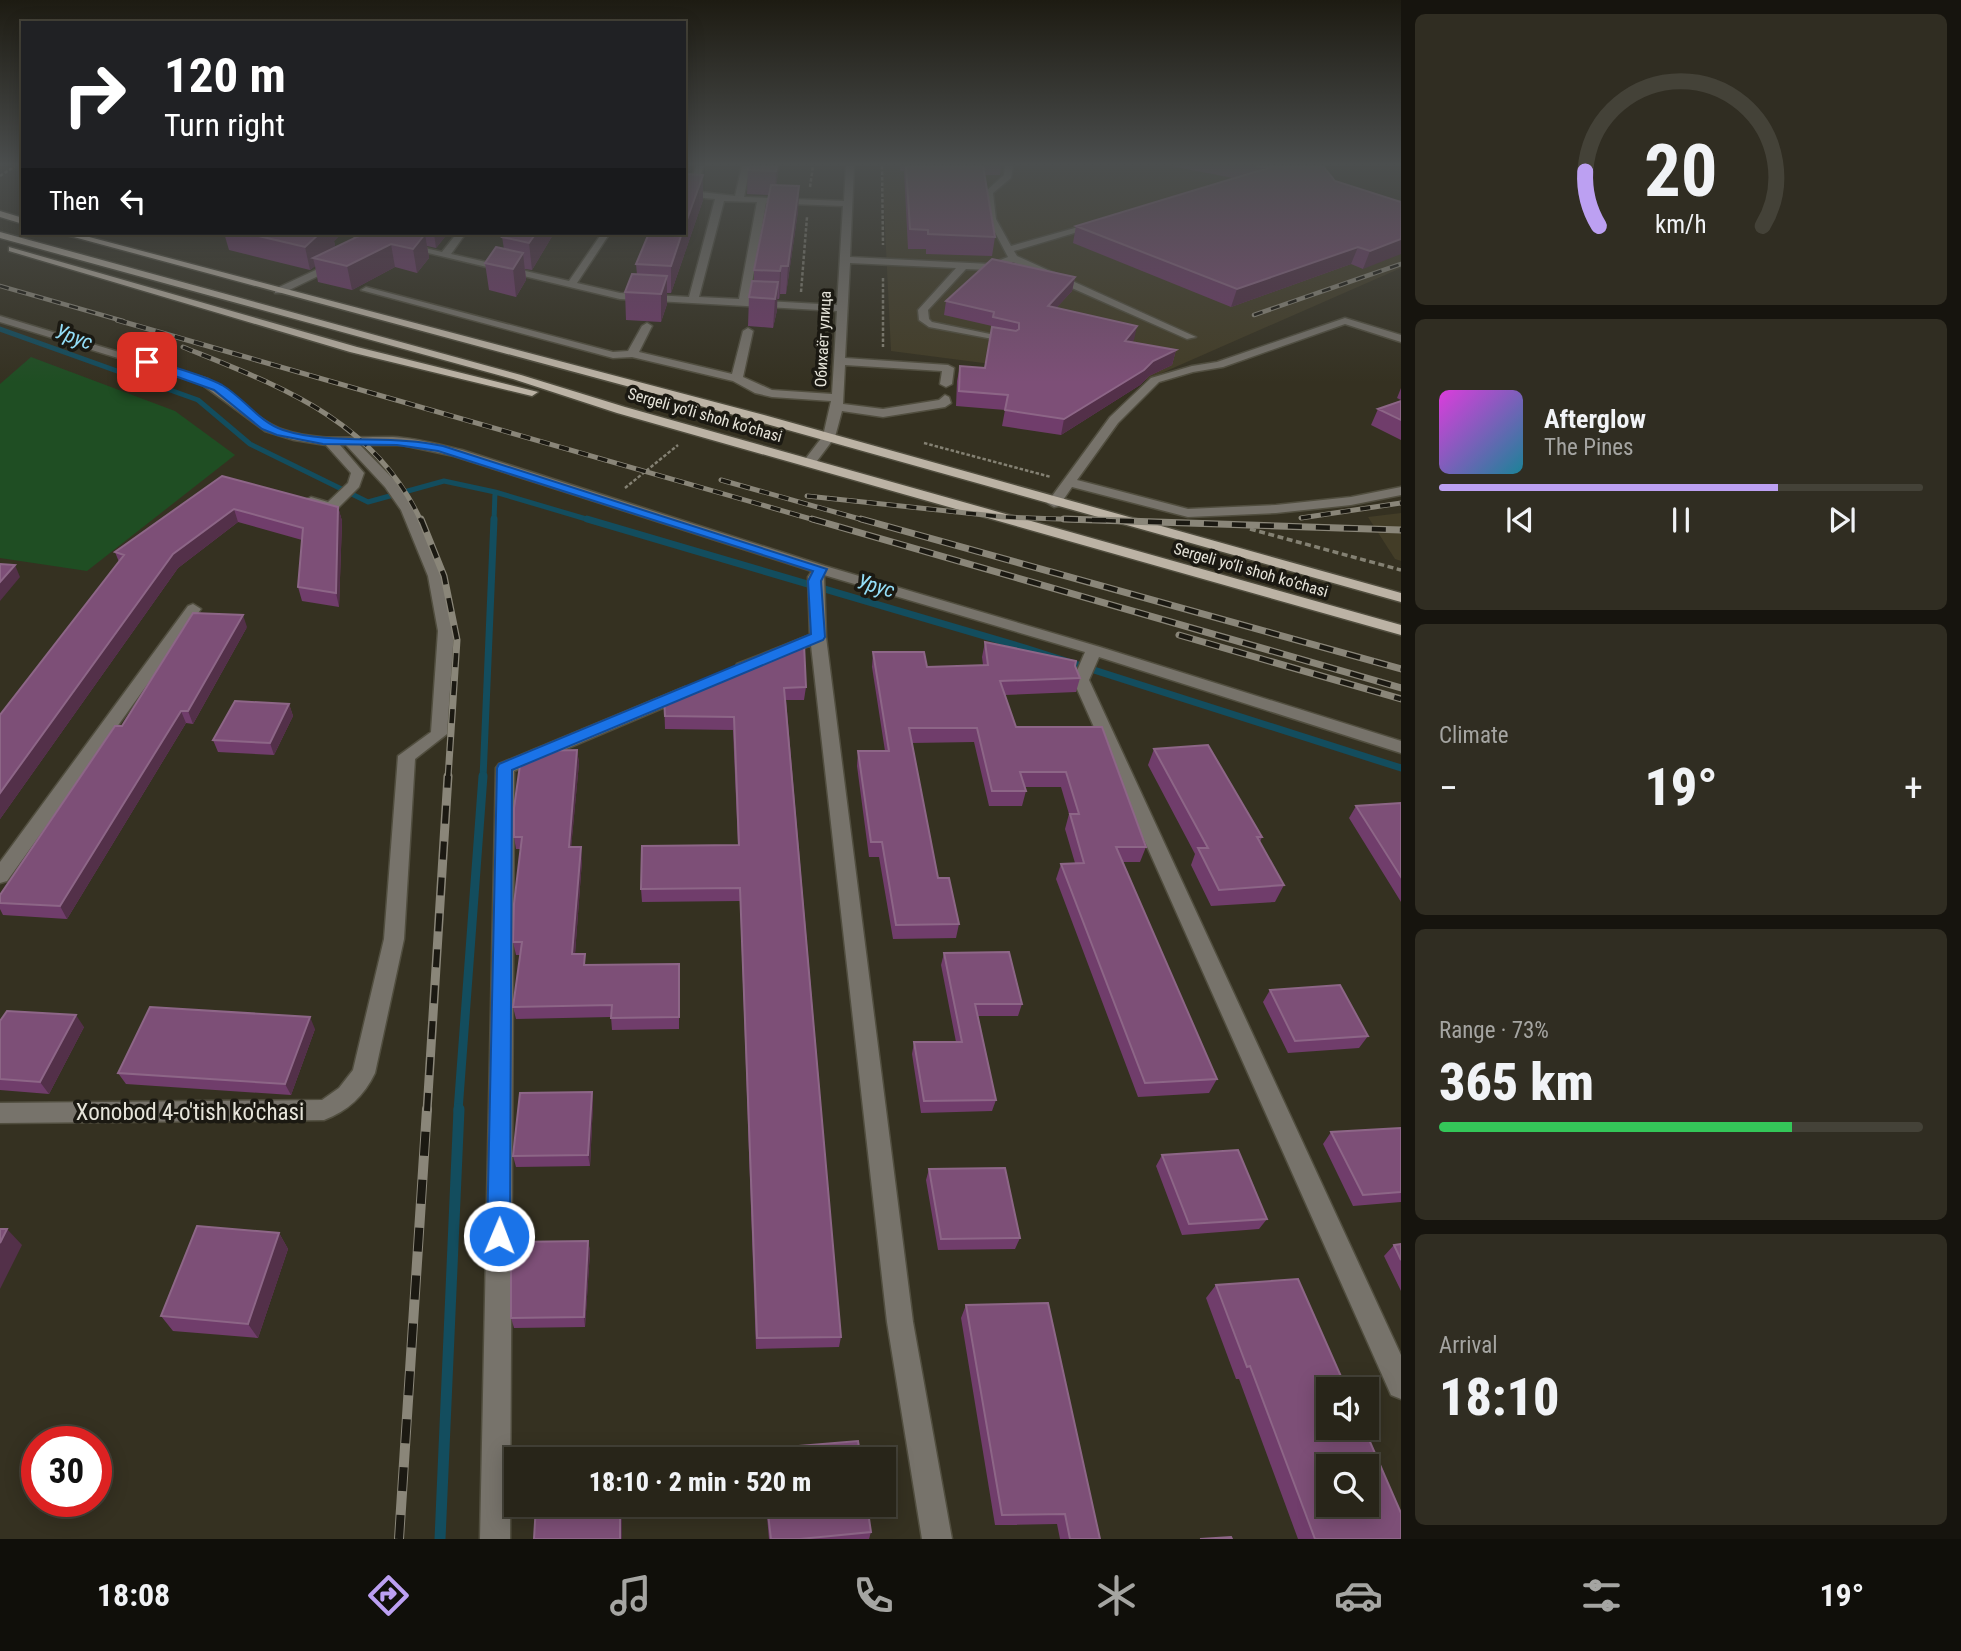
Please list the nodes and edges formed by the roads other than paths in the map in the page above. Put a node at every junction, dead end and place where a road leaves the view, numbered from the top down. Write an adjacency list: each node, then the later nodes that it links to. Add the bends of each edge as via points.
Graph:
1 (14, 238): 37 (main road, Sergeli yo‘li shoh ko‘chasi)
2 (82, 238): 21 (main road, Sergeli yo‘li shoh ko‘chasi)
3 (364, 238): 21 (street, via 338,263)
4 (458, 238): 14 (street)
5 (603, 238): 19 (street)
6 (709, 238): 22 (street)
7 (755, 238): 23 (street)
8 (846, 238): 16 (street, Обихаёт улица)
9 (1002, 238): 13 (street)
10 (1059, 238): 13 (street)
11 (393, 244): 14 (street)
12 (0, 247): 37 (main road, via 354,350)
13 (1011, 254): 17 (street, via 1001,265); 28 (street)
14 (445, 255): 18 (street)
15 (498, 255): 18 (street)
16 (845, 260): 17 (street); 24 (street, Обихаёт улица)
17 (964, 265): 30 (street, via 923,310 924,320)
18 (491, 266): 19 (street)
19 (571, 285): 22 (street, via 620,296)
20 (366, 290): 31 (street, via 613,355)
21 (279, 291): 38 (main road, Sergeli yo‘li shoh ko‘chasi)
22 (693, 300): 23 (street)
23 (743, 303): 24 (street)
24 (842, 307): 32 (street, Обихаёт улица)
25 (0, 319): 39 (street, via 204,381 266,426)
26 (647, 326): 31 (street)
27 (748, 331): 33 (street)
28 (1191, 337)
29 (1401, 339): 42 (street, via 1345,321 1219,365 1155,380 1114,420)
30 (1010, 341)
31 (632, 354): 33 (street)
32 (841, 360): 34 (street, via 948,368); 36 (street, Обихаёт улица)
33 (737, 378): 36 (street, via 760,391)
34 (946, 384)
35 (945, 399): 36 (street, via 945,403 883,413)
36 (838, 402): 38 (street, Обихаёт улица)
37 (621, 410): 41 (main road, Sergeli yo‘li shoh ko‘chasi)
38 (830, 438): 41 (street, Обихаёт улица); 45 (main road, Sergeli yo‘li shoh ko‘chasi)
39 (329, 441): 40 (street); 44 (street, via 358,472 355,484 331,507)
40 (350, 442): 46 (street, via 439,448 608,502); 54 (street, Xonobod 4-o'tish ko'chasi, via 408,510 435,576 446,631 439,734 407,756 394,939 364,1073 342,1101 324,1110)
41 (809, 462): 49 (main road, Sergeli yo‘li shoh ko‘chasi)
42 (1069, 482): 43 (street, via 1188,513 1276,509); 45 (street)
43 (1401, 491)
44 (293, 496)
45 (1054, 503): 47 (main road, Sergeli yo‘li shoh ko‘chasi)
46 (817, 581): 50 (street); 51 (street)
47 (1401, 598)
48 (192, 609): 53 (street)
49 (1401, 630)
50 (818, 637): 56 (street, via 505,768); 57 (street, via 900,1322)
51 (1094, 650): 52 (street); 55 (street, via 1081,680)
52 (1401, 747)
53 (0, 876)
54 (0, 1113)
55 (1401, 1385)
56 (495, 1539)
57 (937, 1539)

